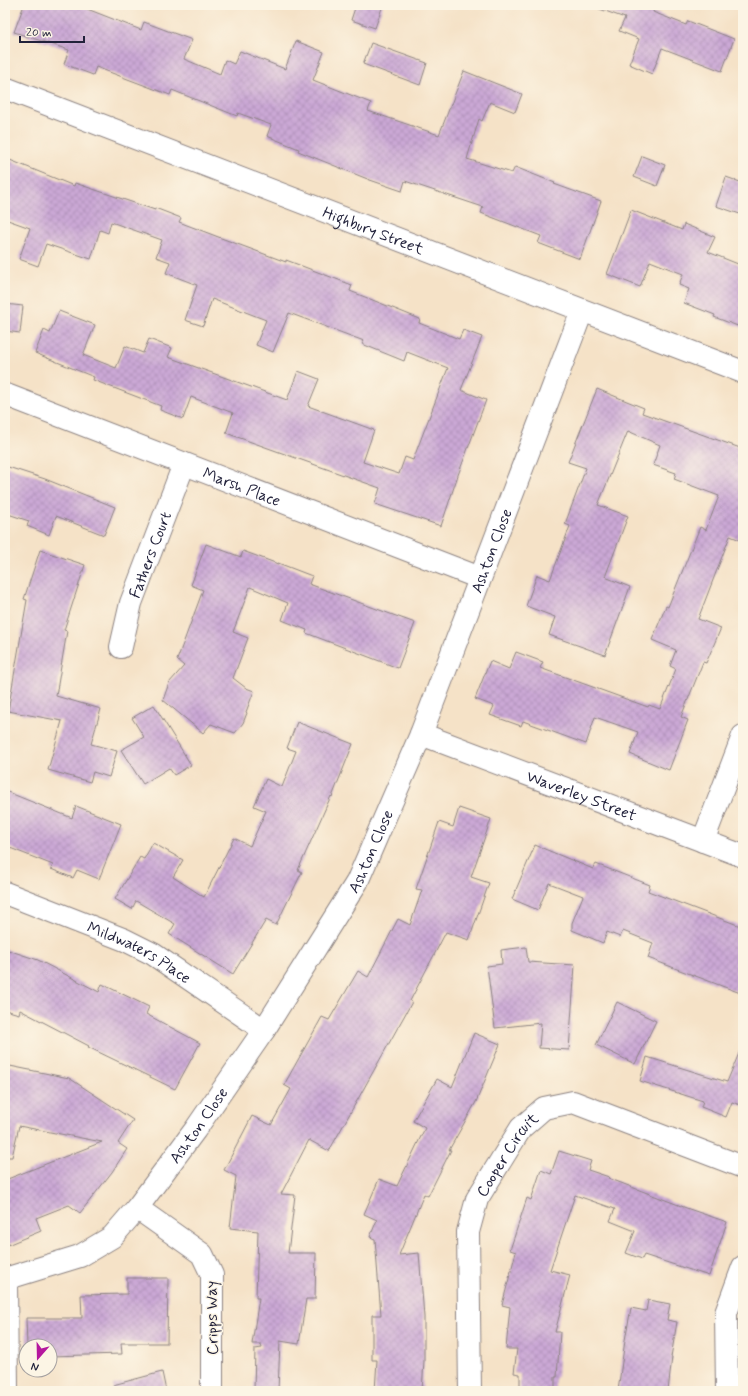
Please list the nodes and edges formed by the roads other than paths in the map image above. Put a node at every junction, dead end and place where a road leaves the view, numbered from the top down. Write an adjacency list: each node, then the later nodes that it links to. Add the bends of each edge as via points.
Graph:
1 (5, 88): 2 (street, Highbury Street)
2 (582, 311): 3 (street, Highbury Street); 6 (street, Ashton Close)
3 (743, 372)
4 (5, 395): 5 (street, Marsh Place)
5 (184, 464): 6 (street, Marsh Place); 7 (street, Fathers Court, via 130,602)
6 (480, 578): 8 (street, Ashton Close)
7 (122, 647)
8 (421, 734): 10 (street, Waverley Street); 13 (street, Ashton Close, via 357,882)
9 (743, 736): 10 (street)
10 (703, 841): 11 (street, Waverley Street)
11 (743, 856)
12 (5, 893): 13 (street, Mildwaters Place, via 125,940 153,954)
13 (264, 1030): 15 (street, Ashton Close)
14 (743, 1167): 20 (street, Cooper Circuit, via 573,1102 544,1108 521,1128 477,1199 468,1232)
15 (138, 1208): 17 (street, Ashton Close, via 112,1237 80,1256); 19 (street, Cripps Way, via 202,1254 212,1274)
16 (743, 1267): 21 (street, via 726,1313)
17 (6, 1279): 18 (street)
18 (7, 1391)
19 (212, 1391)
20 (470, 1391)
21 (727, 1391)

